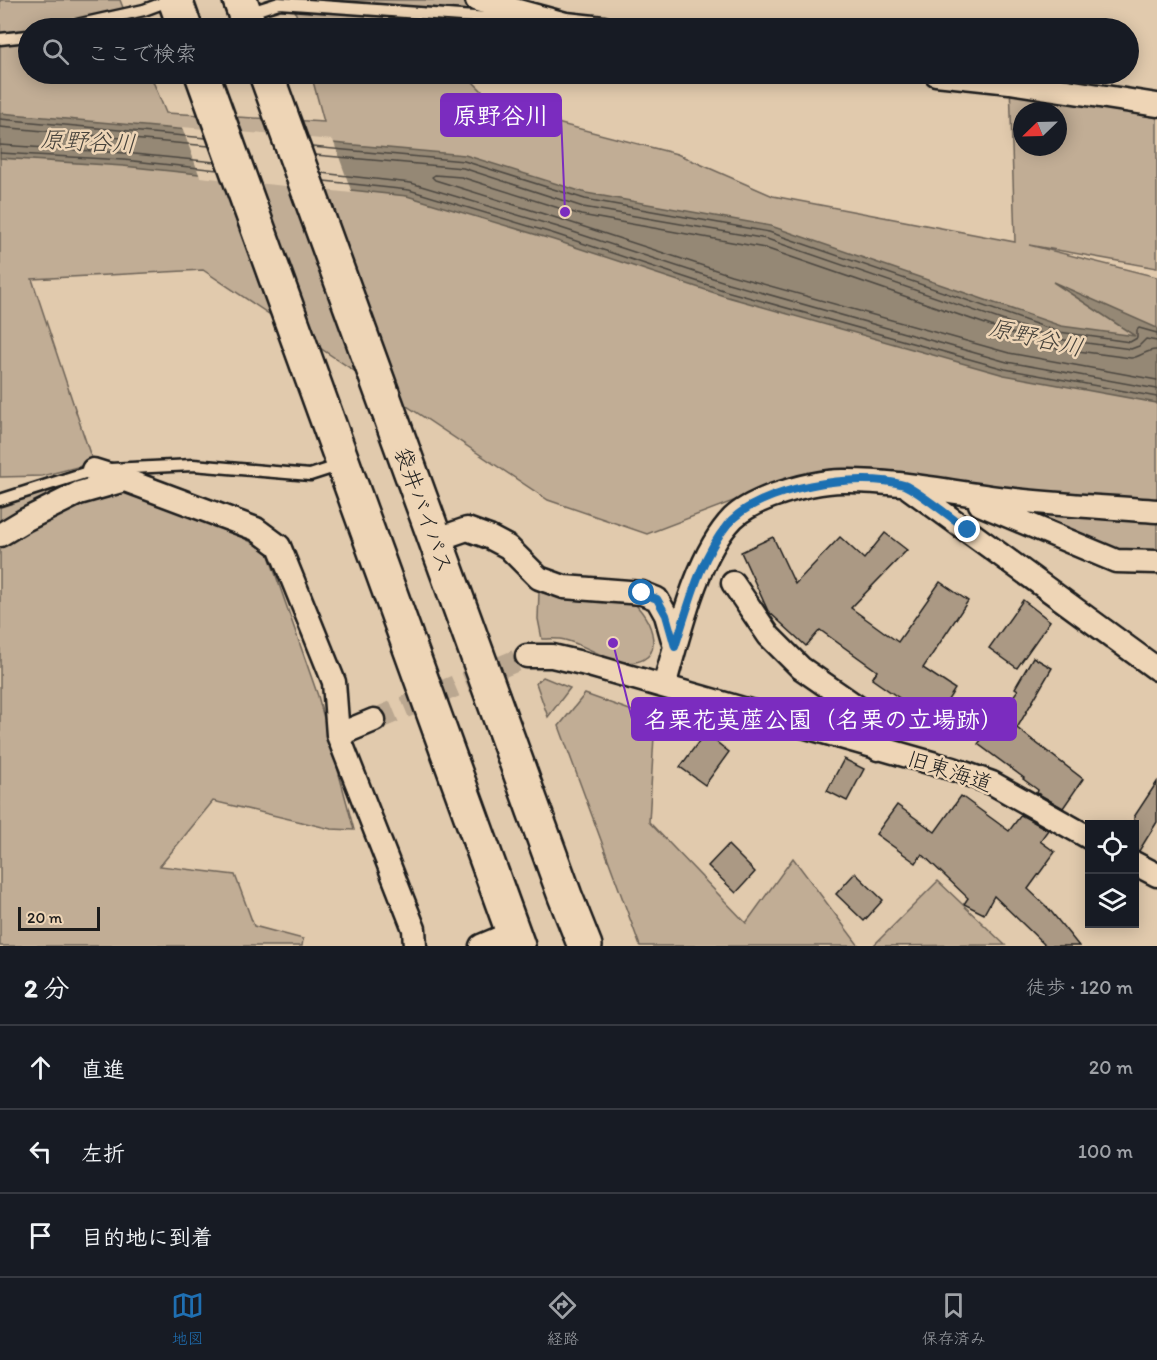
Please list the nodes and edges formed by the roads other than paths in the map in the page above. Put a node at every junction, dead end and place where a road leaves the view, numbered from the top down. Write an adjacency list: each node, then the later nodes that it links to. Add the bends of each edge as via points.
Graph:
1 (173, 0): 4 (lane); 5 (highway)
2 (477, 0): 7 (street)
3 (245, 14): 6 (lane, via 279,3)
4 (108, 18)
5 (181, 18)
6 (484, 18)
7 (544, 18)
8 (18, 37): 9 (lane)
9 (0, 39)
10 (206, 84): 14 (highway)
11 (270, 84): 22 (highway, 袋井バイパス)
12 (1023, 84): 13 (street)
13 (1157, 105)
14 (340, 453): 15 (lane, via 310,475 193,465); 35 (highway)
15 (93, 470): 16 (street); 19 (lane)
16 (125, 480): 21 (street, via 80,493); 30 (street, via 256,529 279,546 334,682)
17 (905, 486): 18 (street); 25 (street, via 842,481 810,485 756,502 734,516 701,568); 27 (street)
18 (951, 491): 20 (street); 23 (street, via 1116,561)
19 (0, 500)
20 (1157, 511)
21 (0, 536)
22 (435, 540): 25 (street, via 467,529 508,547 539,578 564,587 642,593 657,599); 38 (highway, 袋井バイパス)
23 (1157, 562)
24 (733, 583): 31 (street, via 769,636 801,668 876,720 880,733)
25 (675, 647): 28 (street)
26 (527, 656): 28 (street, 旧東海道, via 552,656)
27 (1157, 669)
28 (664, 686): 31 (street, 旧東海道)
29 (374, 720): 30 (street)
30 (338, 735): 36 (street, via 414,929)
31 (878, 749): 32 (street, 旧東海道, via 992,783)
32 (1085, 835)
33 (1139, 866): 34 (street)
34 (1157, 876)
35 (515, 939): 37 (street)
36 (415, 946)
37 (481, 946)
38 (585, 946)

